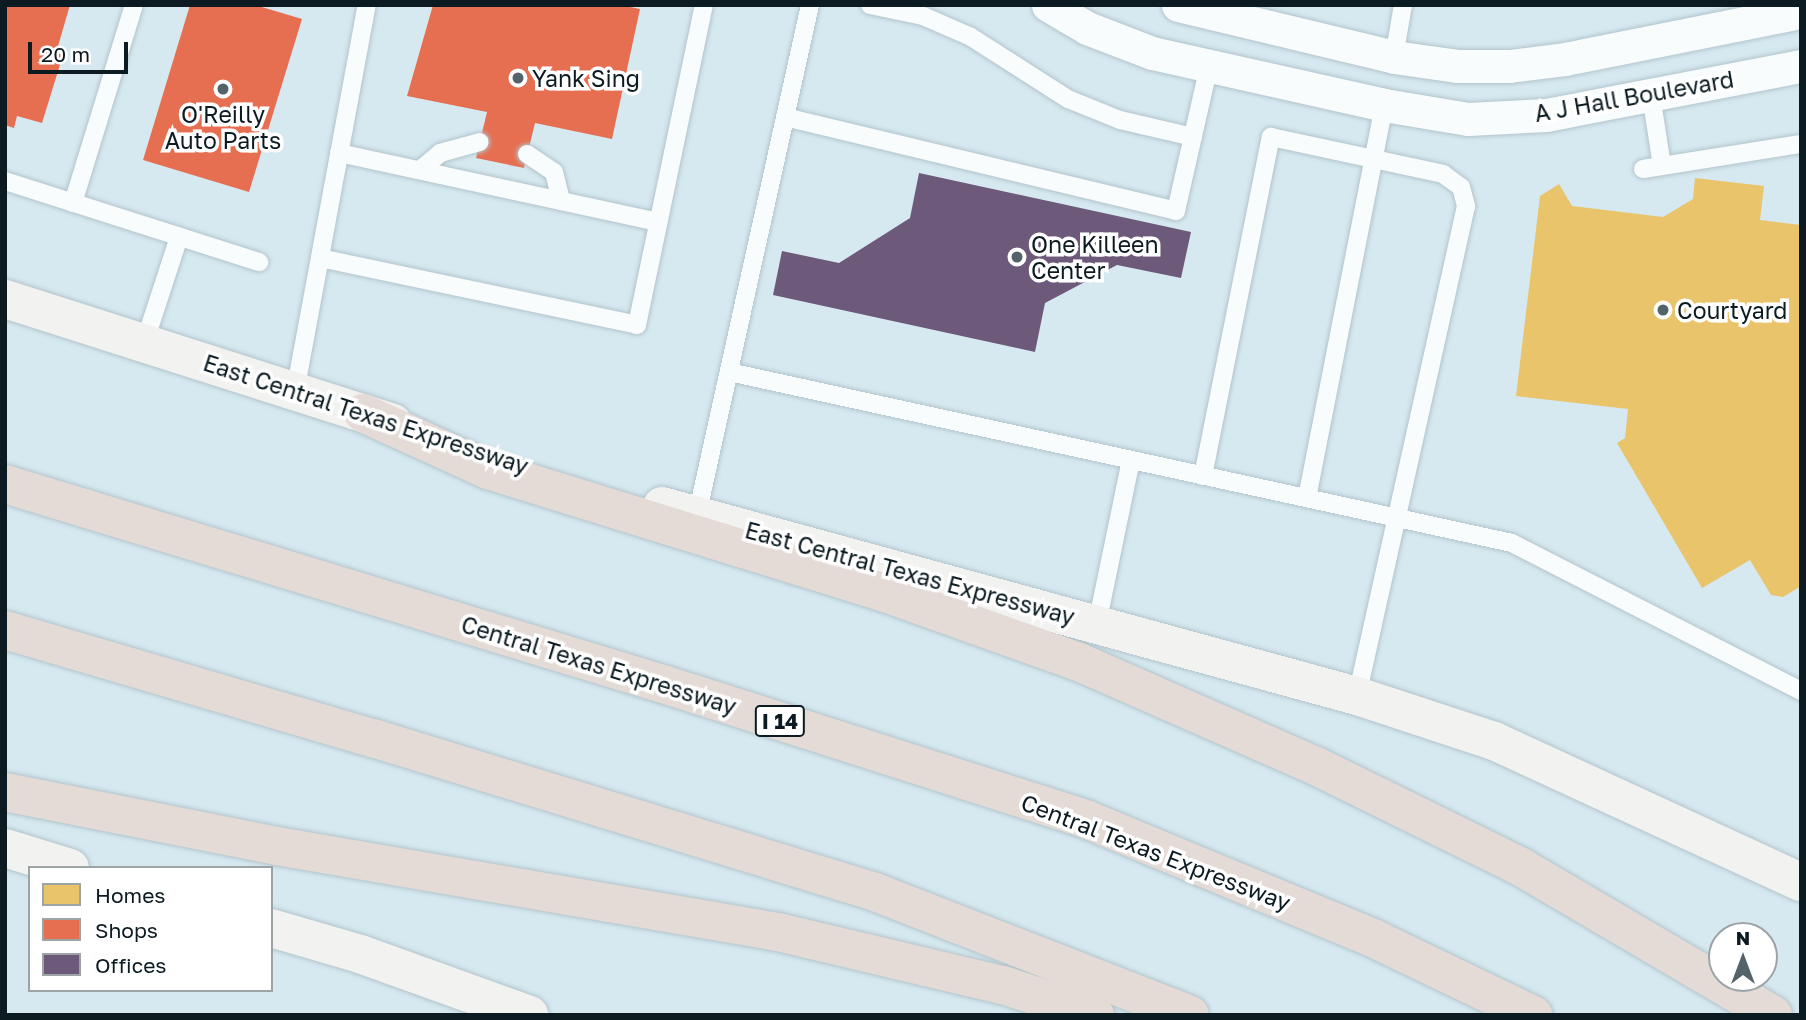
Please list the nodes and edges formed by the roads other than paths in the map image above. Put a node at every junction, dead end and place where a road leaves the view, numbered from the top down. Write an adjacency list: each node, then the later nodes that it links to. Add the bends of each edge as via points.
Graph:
1 (134, 5): 27 (lane)
2 (367, 5): 19 (lane)
3 (704, 5): 28 (lane)
4 (810, 5): 15 (lane)
5 (870, 5): 16 (lane, via 923,16 971,37 1068,99 1120,120)
6 (1048, 5): 11 (street, A J Hall Boulevard, via 1087,28 1152,53)
7 (1403, 5): 10 (lane)
8 (1199, 8): 10 (street); 11 (street)
9 (1801, 12): 10 (street, via 1509,66 1458,66)
10 (1394, 57): 14 (street)
11 (1209, 66): 14 (street, A J Hall Boulevard); 16 (lane)
12 (1801, 66): 13 (street, A J Hall Boulevard)
13 (1651, 95): 14 (street, A J Hall Boulevard, via 1546,115 1468,118); 22 (lane)
14 (1384, 105): 21 (lane)
15 (785, 117): 16 (lane, via 1176,211); 34 (lane)
16 (1193, 137)
17 (480, 142): 24 (lane, via 440,153)
18 (1801, 144): 22 (lane)
19 (340, 153): 24 (lane); 30 (lane)
20 (527, 154): 26 (lane, via 554,172)
21 (1373, 159): 38 (lane, via 1271,137); 40 (lane); 42 (lane, via 1443,174 1461,187 1466,206)
22 (1662, 166): 23 (lane)
23 (1643, 169)
24 (420, 170): 26 (lane)
25 (5, 181): 27 (lane)
26 (561, 201): 28 (lane)
27 (73, 203): 29 (lane)
28 (659, 222): 30 (lane, via 638,326)
29 (179, 237): 31 (lane); 33 (lane)
30 (320, 258): 35 (lane)
31 (259, 262)
32 (5, 299): 33 (main road, East Central Texas Expressway)
33 (144, 344): 35 (main road, East Central Texas Expressway)
34 (729, 372): 37 (lane); 41 (lane)
35 (295, 392): 36 (main road, East Central Texas Expressway)
36 (363, 413): 41 (main road, East Central Texas Expressway); 56 (highway, via 488,470 885,593 1079,662 1318,767 1521,867)
37 (1132, 460): 38 (lane); 43 (lane)
38 (1203, 476): 40 (lane)
39 (5, 484): 55 (highway, Central Texas Expressway / I 14, via 677,688 1088,821 1373,938)
40 (1307, 498): 42 (lane)
41 (697, 515): 43 (main road, East Central Texas Expressway)
42 (1399, 519): 45 (lane, via 1512,543); 46 (lane)
43 (1097, 624): 46 (main road, East Central Texas Expressway)
44 (5, 630): 54 (highway, via 875,892)
45 (1797, 685)
46 (1357, 696): 50 (main road, East Central Texas Expressway, via 1494,741)
47 (5, 792): 53 (highway, via 277,846 778,932 1003,985)
48 (5, 848): 49 (main road)
49 (64, 866)
50 (1801, 882)
51 (273, 929): 52 (main road, via 360,954)
52 (518, 1013)
53 (1095, 1015)
54 (1189, 1015)
55 (1533, 1015)
56 (1773, 1015)

